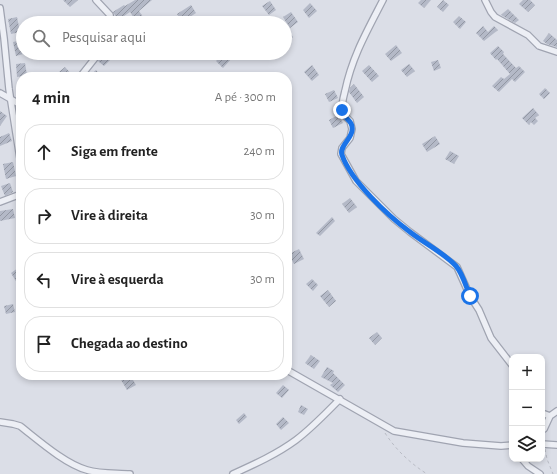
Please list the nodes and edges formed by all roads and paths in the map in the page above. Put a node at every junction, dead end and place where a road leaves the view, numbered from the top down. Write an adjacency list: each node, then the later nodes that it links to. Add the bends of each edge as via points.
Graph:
1 (96, 0): 5 (street)
2 (383, 0): 15 (street, via 348,74 342,110 352,129 341,154 356,181 379,205 410,232 457,266 491,338)
3 (485, 0): 6 (street, via 495,17 528,35 539,46)
4 (0, 8): 10 (street)
5 (110, 16)
6 (557, 52)
7 (93, 60): 8 (street)
8 (84, 72)
9 (0, 93): 10 (street)
10 (11, 98): 11 (street); 12 (street)
11 (16, 102)
12 (16, 132)
13 (16, 196): 14 (street)
14 (0, 202)
15 (509, 361)
16 (292, 373): 17 (street)
17 (340, 399): 22 (street); 30 (street, via 295,441)
18 (557, 411): 20 (street)
19 (545, 414): 20 (street)
20 (550, 416): 23 (street)
21 (0, 422): 29 (street, via 20,426 76,466 87,470)
22 (380, 424): 24 (street, via 398,432 463,443); 31 (path, via 389,440 411,464)
23 (545, 426)
24 (509, 445)
25 (545, 445): 26 (street)
26 (557, 445)
27 (545, 452): 33 (path)
28 (525, 462): 32 (street)
29 (130, 474)
30 (234, 474)
31 (427, 474)
32 (540, 474)
33 (553, 474)

